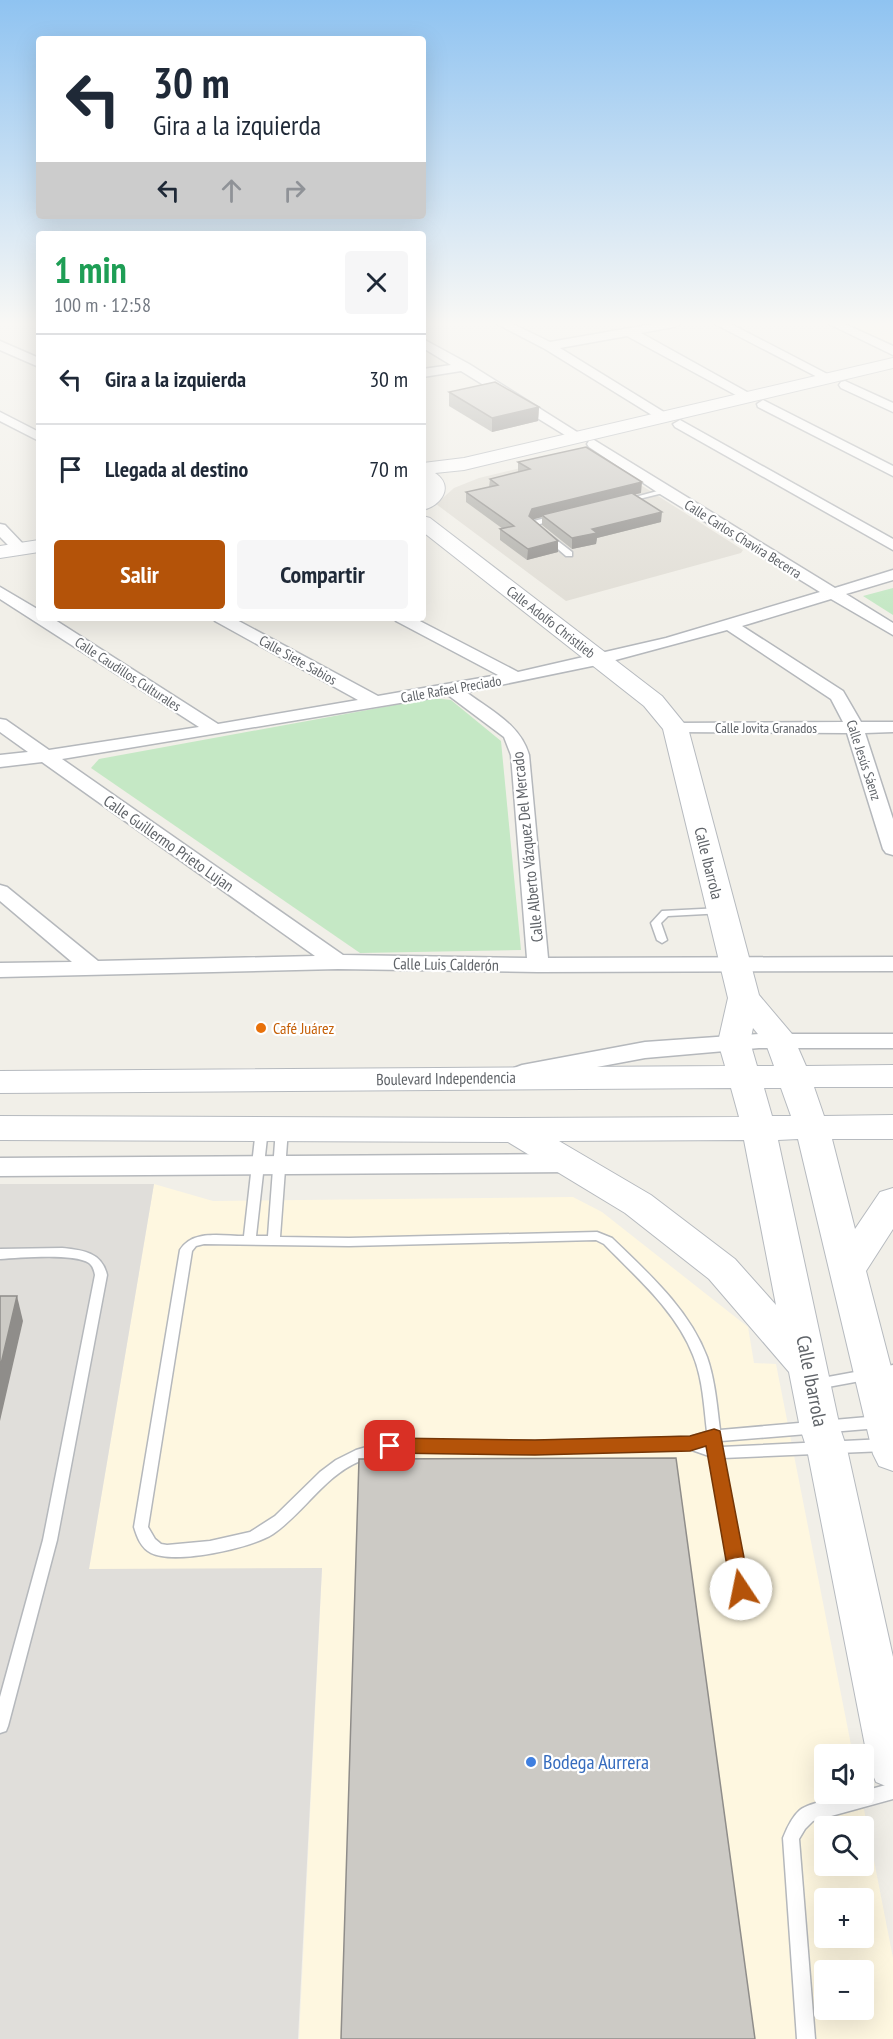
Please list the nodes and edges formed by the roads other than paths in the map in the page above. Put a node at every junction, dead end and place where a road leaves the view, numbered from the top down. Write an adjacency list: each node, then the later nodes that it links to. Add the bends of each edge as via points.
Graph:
1 (6, 419): 6 (street)
2 (550, 419): 7 (street, Calle Carlos Chavira Becerra)
3 (677, 419): 5 (main road)
4 (792, 419): 9 (street)
5 (673, 420): 7 (main road); 17 (street)
6 (36, 434)
7 (586, 441): 8 (main road); 10 (main road); 11 (street, Calle Carlos Chavira Becerra)
8 (426, 469)
9 (893, 472)
10 (430, 482): 13 (main road, via 435,495)
11 (665, 491): 12 (lane); 24 (street, Calle Carlos Chavira Becerra)
12 (620, 501)
13 (426, 514)
14 (563, 515): 19 (lane, via 533,525)
15 (426, 520): 31 (main road, Calle Adolfo Christlieb)
16 (0, 528): 18 (street)
17 (893, 545)
18 (20, 549)
19 (569, 554)
20 (36, 560): 21 (main road)
21 (0, 565)
22 (893, 575): 24 (street, Calle Rafael Preciado)
23 (0, 592): 25 (street, Calle Caudillos Culturales)
24 (832, 593): 29 (street, Calle Rafael Preciado); 30 (street, Calle Carlos Chavira Becerra)
25 (36, 614)
26 (46, 621): 39 (street, Calle Caudillos Culturales)
27 (226, 621): 34 (street, Calle Siete Sabios)
28 (408, 621): 32 (street)
29 (728, 624): 31 (street, Calle Rafael Preciado); 36 (street, Calle Jesús Sáenz, via 837,695)
30 (893, 630)
31 (599, 659): 32 (street, Calle Rafael Preciado); 38 (main road, Calle Adolfo Christlieb, via 653,702)
32 (515, 677): 33 (street, Calle Rafael Preciado)
33 (451, 689): 34 (street, Calle Rafael Preciado); 49 (street, Calle Alberto Vázquez Del Mercado, via 516,741)
34 (375, 702): 39 (street, Calle Rafael Preciado)
35 (0, 724): 40 (street, Calle Guillermo Prieto Lujan)
36 (854, 727): 37 (street, Calle Jovita Granados); 38 (street, Calle Jovita Granados); 42 (street, Calle Jesús Sáenz)
37 (893, 727)
38 (675, 728): 44 (main road, Calle Ibarrola)
39 (215, 730): 40 (street, Calle Rafael Preciado)
40 (45, 756): 41 (street, Calle Rafael Preciado); 46 (street, Calle Guillermo Prieto Lujan)
41 (0, 761)
42 (893, 849)
43 (0, 891): 50 (street)
44 (722, 911): 45 (lane, via 665,913 656,923); 47 (main road, Calle Ibarrola)
45 (662, 940)
46 (338, 962): 49 (street, Calle Luis Calderón); 50 (street, Calle Luis Calderón)
47 (735, 964): 48 (street, Calle Luis Calderón); 49 (street, Calle Luis Calderón); 52 (main road, Calle Ibarrola)
48 (893, 964)
49 (538, 965)
50 (93, 968): 51 (street, Calle Luis Calderón)
51 (0, 970)
52 (744, 998): 53 (main road, Calle Ibarrola); 55 (main road, Calle Ibarrola)
53 (781, 1041): 54 (street); 55 (street); 56 (main road, Calle Ibarrola)
54 (893, 1041)
55 (739, 1059): 56 (main road, Boulevard Independencia); 58 (main road, Boulevard Independencia, via 502,1078); 61 (main road, Calle Ibarrola)
56 (795, 1076): 57 (main road, Boulevard Independencia); 62 (main road, Calle Ibarrola)
57 (893, 1076)
58 (0, 1082)
59 (893, 1127): 62 (main road)
60 (0, 1128): 63 (main road)
61 (759, 1128): 62 (main road); 64 (main road); 74 (main road, Calle Ibarrola)
62 (812, 1128): 72 (main road, Calle Ibarrola)
63 (272, 1129): 64 (main road); 66 (lane); 66 (lane)
64 (513, 1130): 65 (main road)
65 (569, 1163): 66 (street); 74 (main road, via 638,1204 722,1269)
66 (268, 1166): 67 (street); 69 (lane); 70 (lane)
67 (0, 1167)
68 (893, 1201): 72 (main road)
69 (249, 1241): 70 (lane); 78 (lane, via 204,1240 192,1243 186,1250 141,1527 150,1545 159,1550 168,1552 257,1536 271,1528 336,1467 390,1446 535,1448)
70 (274, 1241): 75 (lane, via 597,1236 608,1241 663,1299 689,1334 701,1358)
71 (0, 1254): 81 (lane, via 77,1254 91,1258 101,1275 50,1540)
72 (848, 1269): 73 (main road, Calle Ibarrola)
73 (884, 1372): 74 (lane); 77 (main road, Calle Ibarrola)
74 (811, 1377): 76 (main road, Calle Ibarrola)
75 (714, 1436): 76 (lane); 78 (lane); 79 (lane)
76 (824, 1438): 77 (lane); 77 (lane); 79 (lane); 82 (main road, Calle Ibarrola)
77 (890, 1440)
78 (690, 1443): 79 (lane)
79 (715, 1453): 80 (lane)
80 (741, 1589)
81 (0, 1726)
82 (893, 1766)
83 (893, 1791): 84 (lane, via 808,1815 791,1838)
84 (806, 2039)

